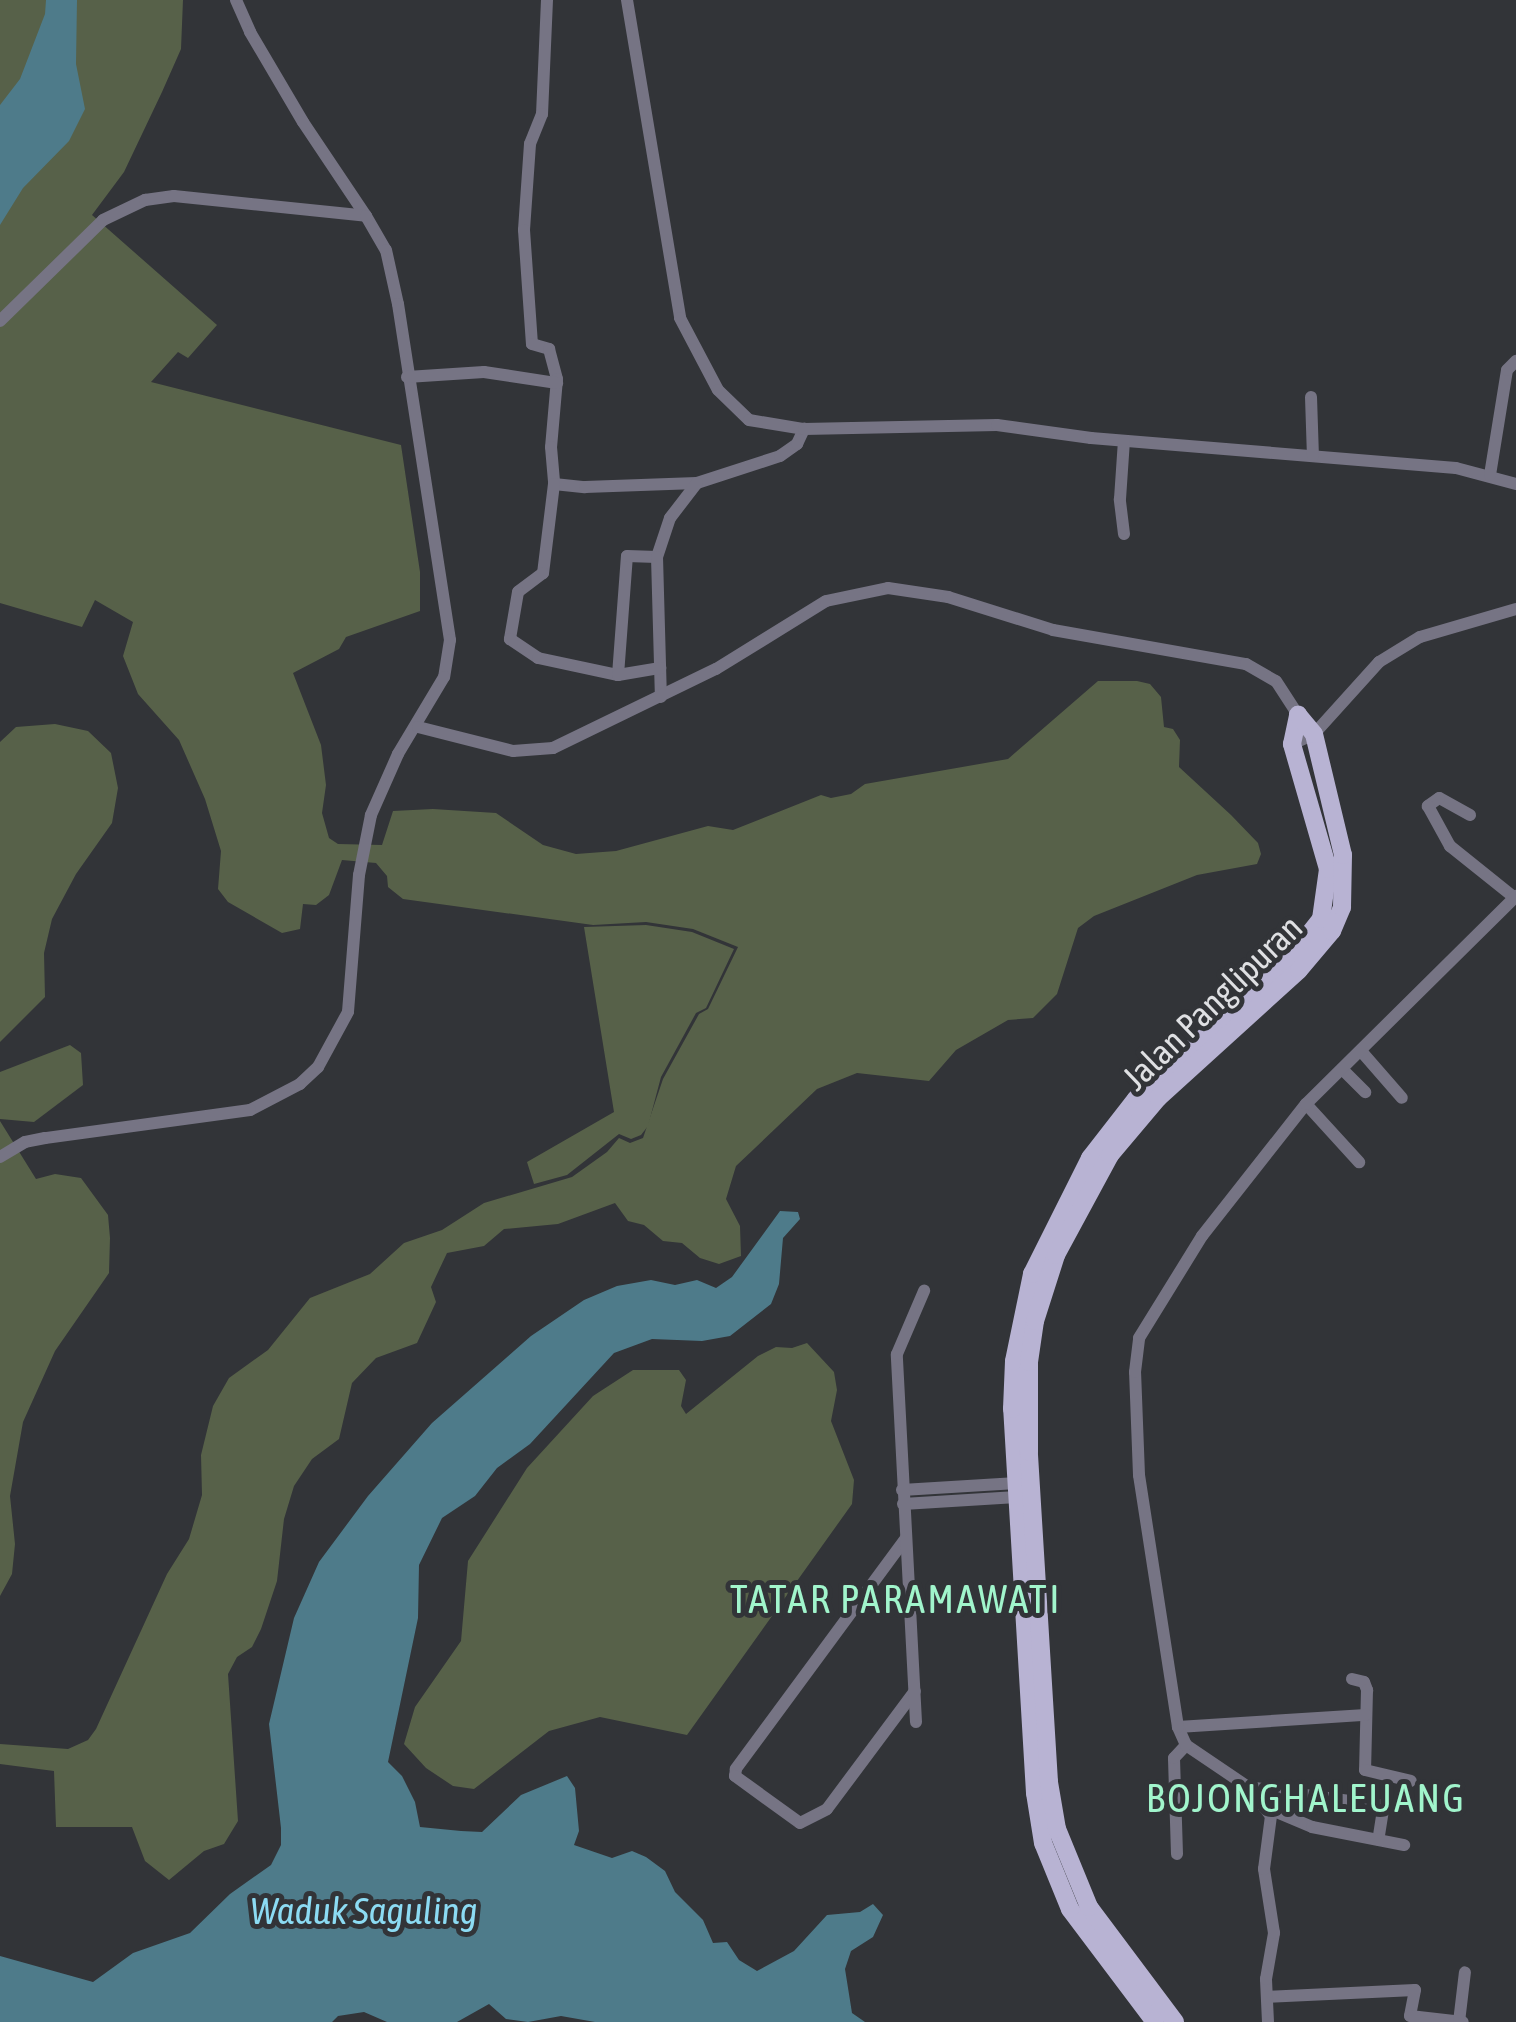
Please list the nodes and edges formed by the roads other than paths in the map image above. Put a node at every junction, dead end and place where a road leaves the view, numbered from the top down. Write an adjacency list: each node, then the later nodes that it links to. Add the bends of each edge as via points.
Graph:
1 (236, 0): 4 (street, via 294,107)
2 (547, 0): 8 (street, via 542,114 530,144 524,230 532,344 549,349)
3 (627, 0): 10 (street, via 680,318 718,390 738,412 766,425)
4 (366, 216): 5 (street, via 174,196 145,200 102,220); 7 (street, via 386,250)
5 (0, 321)
6 (1516, 360): 13 (street, via 1508,370)
7 (408, 378): 8 (street, via 484,372); 24 (street, via 450,640 444,677)
8 (557, 383): 15 (street)
9 (1311, 397): 12 (street)
10 (804, 429): 11 (street, via 962,423); 14 (street, via 797,444 764,464)
11 (1124, 441): 12 (street); 17 (street)
12 (1313, 456): 13 (street)
13 (1490, 475): 16 (street)
14 (698, 482): 15 (street); 18 (street, via 670,518)
15 (554, 484): 21 (street, via 543,573 518,592 510,639 538,658)
16 (1516, 484)
17 (1124, 534)
18 (656, 558): 20 (street); 21 (street, via 627,556)
19 (1516, 609): 25 (street, via 1420,638 1378,662)
20 (660, 668): 21 (street); 22 (street)
21 (618, 675)
22 (661, 697): 23 (street, via 826,601 888,588 948,598 1054,630 1246,664 1276,681); 24 (street, via 553,748 512,751)
23 (1298, 715): 25 (main road, Jalan Panglipuran); 26 (main road, Jalan Panglipuran)
24 (418, 726): 35 (street, via 398,754 367,829 348,1012 318,1068 250,1110 45,1138)
25 (1314, 734): 26 (street); 30 (main road, Jalan Panglipuran, via 1344,855 1342,906 1309,960)
26 (1292, 744): 30 (main road, Jalan Panglipuran, via 1328,868 1321,919)
27 (1470, 815): 28 (street, via 1438,798 1428,806 1450,846)
28 (1515, 897): 29 (street)
29 (1360, 1051): 31 (street); 33 (street)
30 (1184, 1063): 38 (main road, Jalan Panglipuran, via 1128,1108 1090,1158 1032,1274 1014,1360); 41 (main road, Jalan Panglipuran, via 1099,1172 1056,1255 1035,1321 1028,1396)
31 (1342, 1068): 32 (street); 34 (street)
32 (1365, 1092)
33 (1402, 1098)
34 (1306, 1104): 36 (street); 46 (street, via 1184,1262 1144,1325 1136,1354 1139,1475)
35 (0, 1156)
36 (1359, 1162)
37 (924, 1291): 39 (street, via 897,1354)
38 (1017, 1490): 39 (street); 41 (main road, Jalan Panglipuran)
39 (903, 1498): 40 (street)
40 (906, 1538): 43 (street); 43 (street, via 735,1776 793,1821 827,1810)
41 (1034, 1659): 56 (main road, Jalan Panglipuran, via 1035,1793 1043,1843 1084,1930); 57 (main road, Jalan Panglipuran, via 1062,1850 1089,1907)
42 (1352, 1679): 44 (street, via 1366,1685)
43 (914, 1692): 45 (street)
44 (1366, 1715): 46 (street); 48 (street, via 1364,1770)
45 (916, 1722)
46 (1178, 1727): 47 (street)
47 (1186, 1745): 49 (street); 53 (street, via 1174,1758)
48 (1411, 1781)
49 (1248, 1787): 50 (street); 51 (street, via 1379,1805)
50 (1267, 1808): 51 (street, via 1312,1827); 55 (street, via 1264,1869 1274,1933)
51 (1378, 1840): 52 (street)
52 (1404, 1846)
53 (1177, 1854)
54 (1465, 1972): 59 (street)
55 (1267, 1996): 58 (street); 59 (street, via 1415,1990 1410,2016)
56 (1155, 2022)
57 (1174, 2022)
58 (1268, 2022)
59 (1461, 2022)

